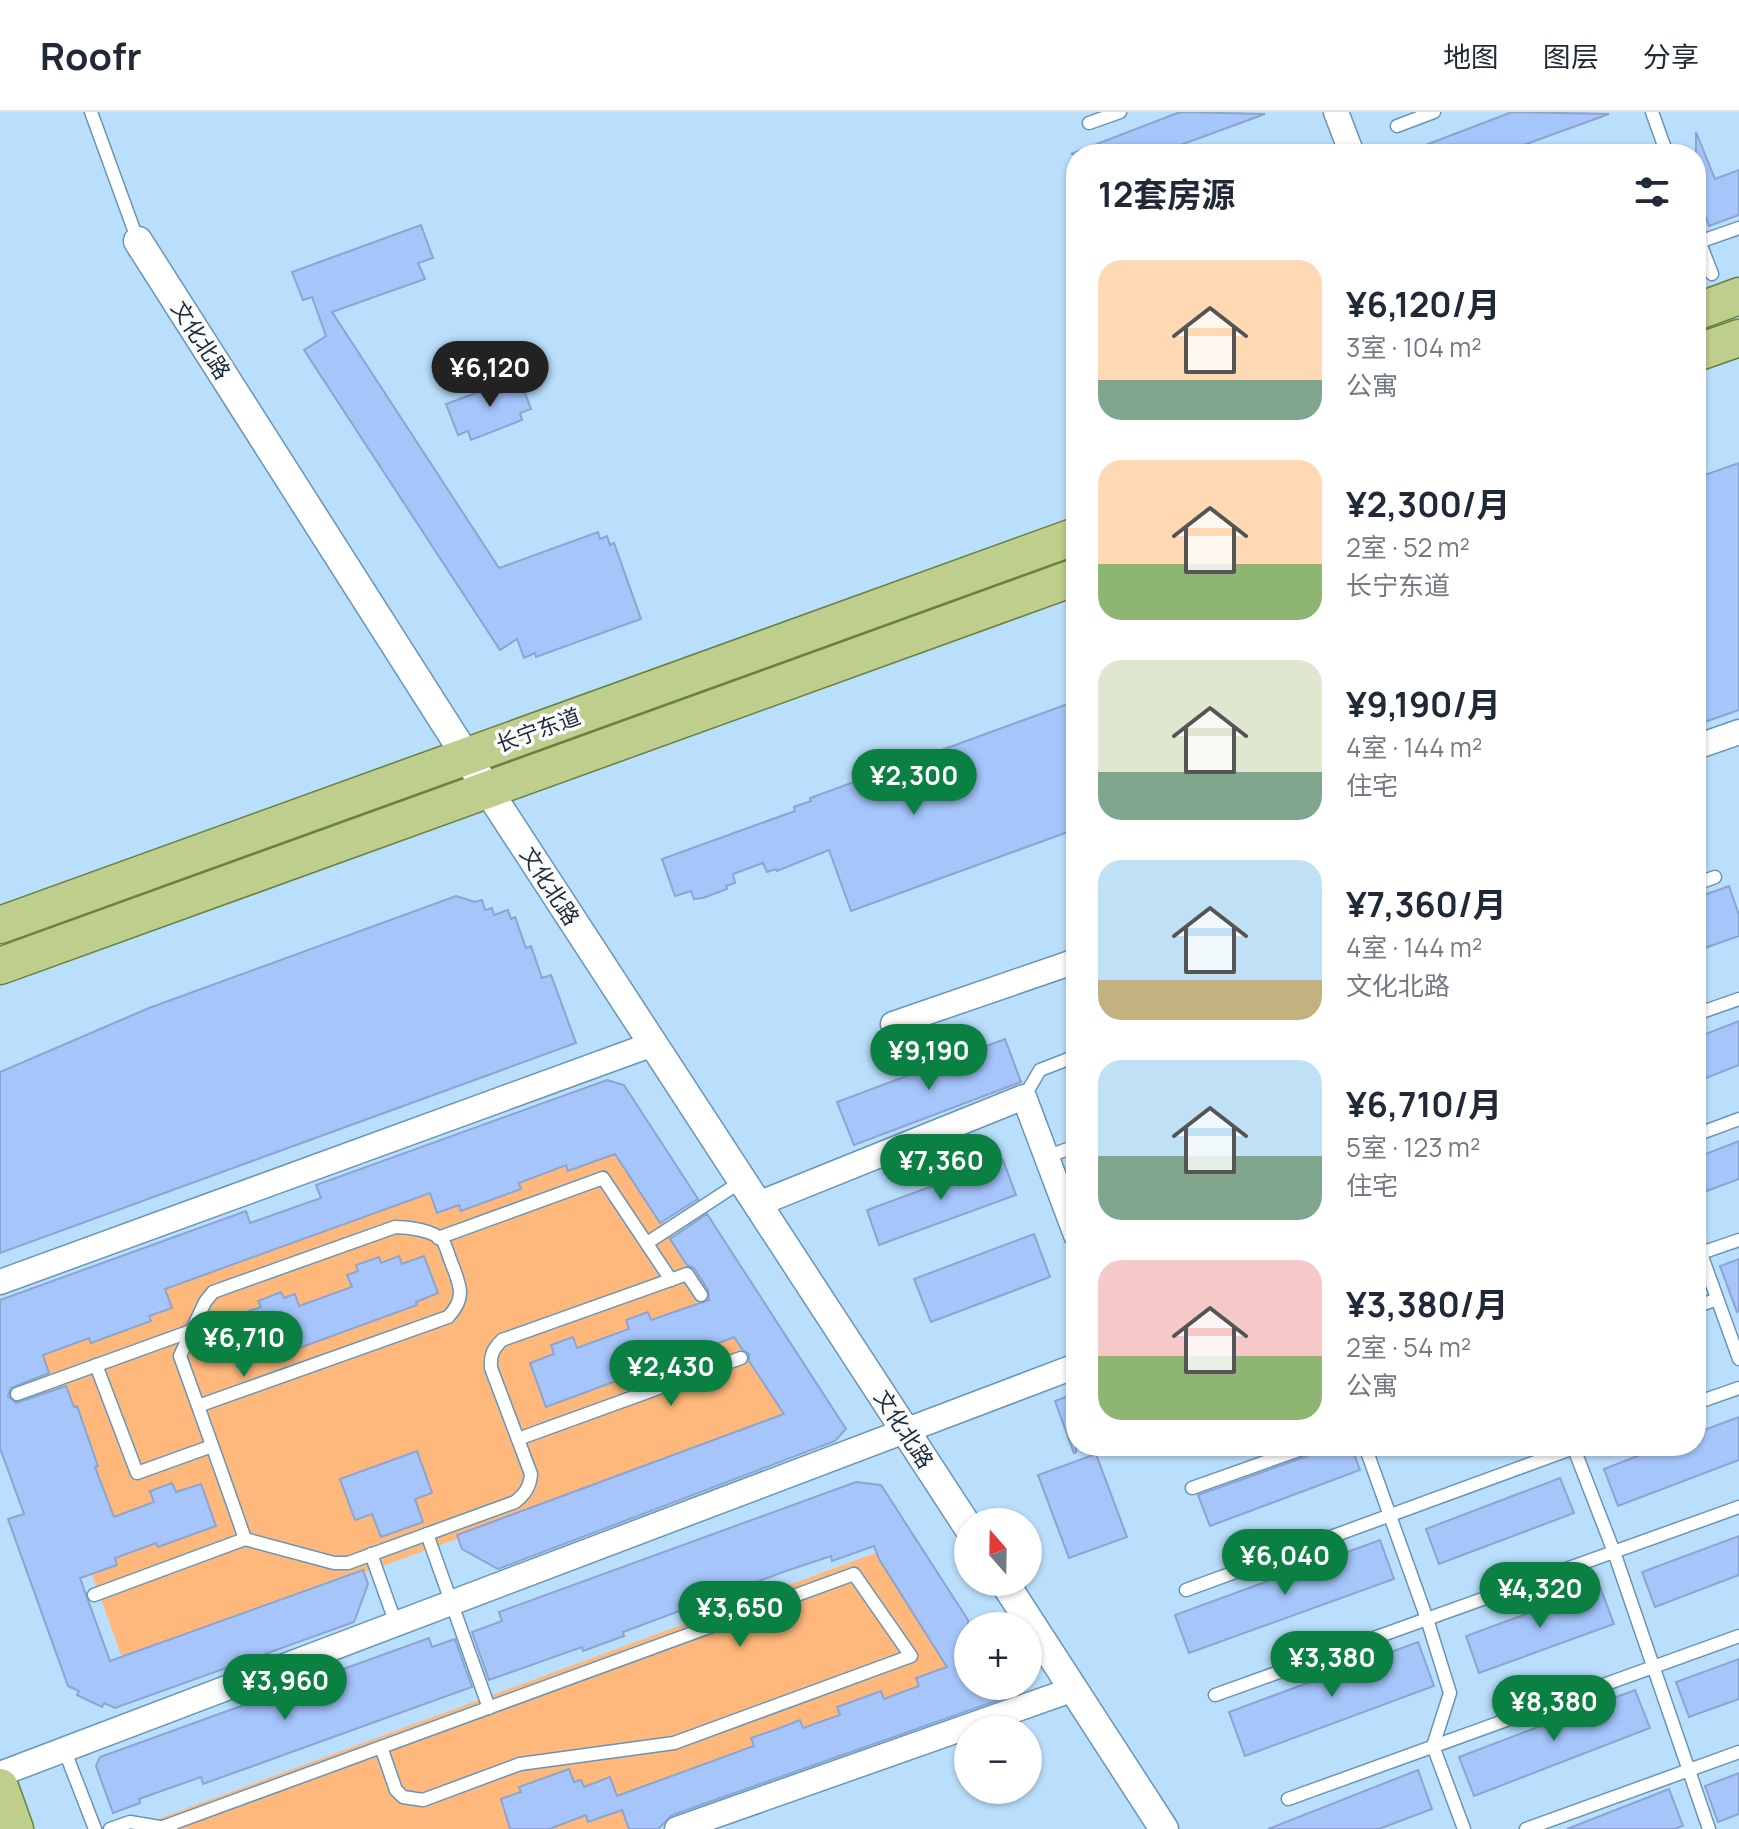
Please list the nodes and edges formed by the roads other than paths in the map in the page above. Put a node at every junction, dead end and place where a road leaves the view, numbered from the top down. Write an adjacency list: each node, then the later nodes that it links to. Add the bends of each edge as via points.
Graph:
1 (91, 112): 12 (lane)
2 (1120, 112): 6 (lane)
3 (1336, 112): 8 (street)
4 (1434, 112): 7 (lane)
5 (1652, 112): 9 (lane)
6 (1089, 123)
7 (1397, 126)
8 (1348, 144)
9 (1663, 144)
10 (1739, 228): 11 (lane)
11 (1706, 235)
12 (138, 241): 22 (street, 文化北路)
13 (1706, 251): 14 (lane)
14 (1726, 285): 15 (main road)
15 (1706, 303)
16 (1739, 338): 17 (main road)
17 (1706, 350)
18 (1066, 540): 22 (main road, 长宁东道)
19 (1066, 581): 23 (main road, 长宁东道)
20 (1739, 732): 21 (street)
21 (1706, 744)
22 (467, 756): 23 (street, 文化北路); 27 (main road, 长宁东道)
23 (487, 789): 29 (main road, 长宁东道); 36 (street, 文化北路)
24 (1715, 877): 25 (lane)
25 (1706, 880)
26 (0, 901): 27 (main road)
27 (66, 901): 28 (main road, 长宁东道)
28 (0, 925)
29 (81, 936): 31 (main road, 长宁东道); 32 (main road, via 28,979)
30 (1066, 964): 35 (street)
31 (0, 966)
32 (0, 990)
33 (1739, 999): 34 (lane)
34 (1706, 1011)
35 (893, 1024)
36 (653, 1044): 43 (street, 文化北路); 51 (street)
37 (1066, 1060): 38 (lane, via 1040,1070)
38 (1024, 1097): 42 (street); 43 (street)
39 (1739, 1119): 40 (lane)
40 (1706, 1131)
41 (1066, 1150): 42 (lane)
42 (1046, 1157): 44 (street)
43 (750, 1192): 47 (lane); 64 (street, 文化北路)
44 (1066, 1209)
45 (438, 1238): 47 (lane, via 603,1178); 55 (lane, via 395,1227 213,1292); 63 (lane, via 461,1289 448,1317)
46 (1739, 1240): 48 (lane)
47 (647, 1243): 50 (lane)
48 (1706, 1251)
49 (1706, 1267): 53 (lane)
50 (671, 1280): 52 (lane, via 687,1274); 65 (lane, via 502,1340 494,1348 491,1368)
51 (0, 1282)
52 (701, 1295)
53 (1717, 1299): 54 (lane); 56 (lane)
54 (1706, 1303)
55 (191, 1331): 58 (lane); 63 (lane, via 180,1356)
56 (1738, 1354)
57 (741, 1358): 65 (lane)
58 (96, 1365): 61 (lane); 66 (lane, via 137,1473)
59 (1066, 1370): 64 (street)
60 (1739, 1388): 62 (lane)
61 (17, 1394)
62 (1706, 1400)
63 (198, 1406): 66 (lane)
64 (906, 1433): 73 (street, 文化北路); 82 (street)
65 (518, 1439): 75 (lane, via 531,1474 524,1494)
66 (212, 1446): 76 (lane)
67 (1282, 1456): 71 (lane)
68 (1368, 1456): 74 (lane)
69 (1551, 1456): 74 (lane)
70 (1578, 1456): 77 (lane)
71 (1192, 1488)
72 (1739, 1507): 77 (lane)
73 (955, 1508)
74 (1389, 1516): 79 (lane); 83 (lane)
75 (427, 1534): 78 (lane); 82 (lane)
76 (245, 1539): 78 (lane, via 334,1563); 80 (lane)
77 (1614, 1552): 83 (lane); 86 (lane)
78 (371, 1554): 84 (lane)
79 (1186, 1590)
80 (94, 1595)
81 (1013, 1596): 87 (street)
82 (451, 1603): 84 (street); 89 (lane)
83 (1427, 1619): 88 (lane); 90 (lane, via 1450,1693)
84 (396, 1624): 92 (street)
85 (1739, 1636): 86 (lane)
86 (1654, 1667): 90 (lane); 94 (lane)
87 (1074, 1689): 102 (street); 103 (street)
88 (1215, 1695)
89 (489, 1708): 91 (lane); 91 (lane, via 854,1574 911,1656 674,1743 520,1764 423,1800 403,1797 396,1790)
90 (1433, 1746): 97 (lane); 104 (lane)
91 (381, 1747): 98 (lane)
92 (64, 1749): 95 (street); 100 (lane)
93 (1739, 1752): 94 (lane)
94 (1689, 1770): 105 (lane); 106 (lane)
95 (0, 1774)
96 (0, 1787): 99 (main road)
97 (1288, 1799)
98 (168, 1828): 101 (lane, via 130,1822)
99 (15, 1829)
100 (95, 1829)
101 (110, 1829)
102 (677, 1829)
103 (1164, 1829)
104 (1464, 1829)
105 (1526, 1829)
106 (1709, 1829)

